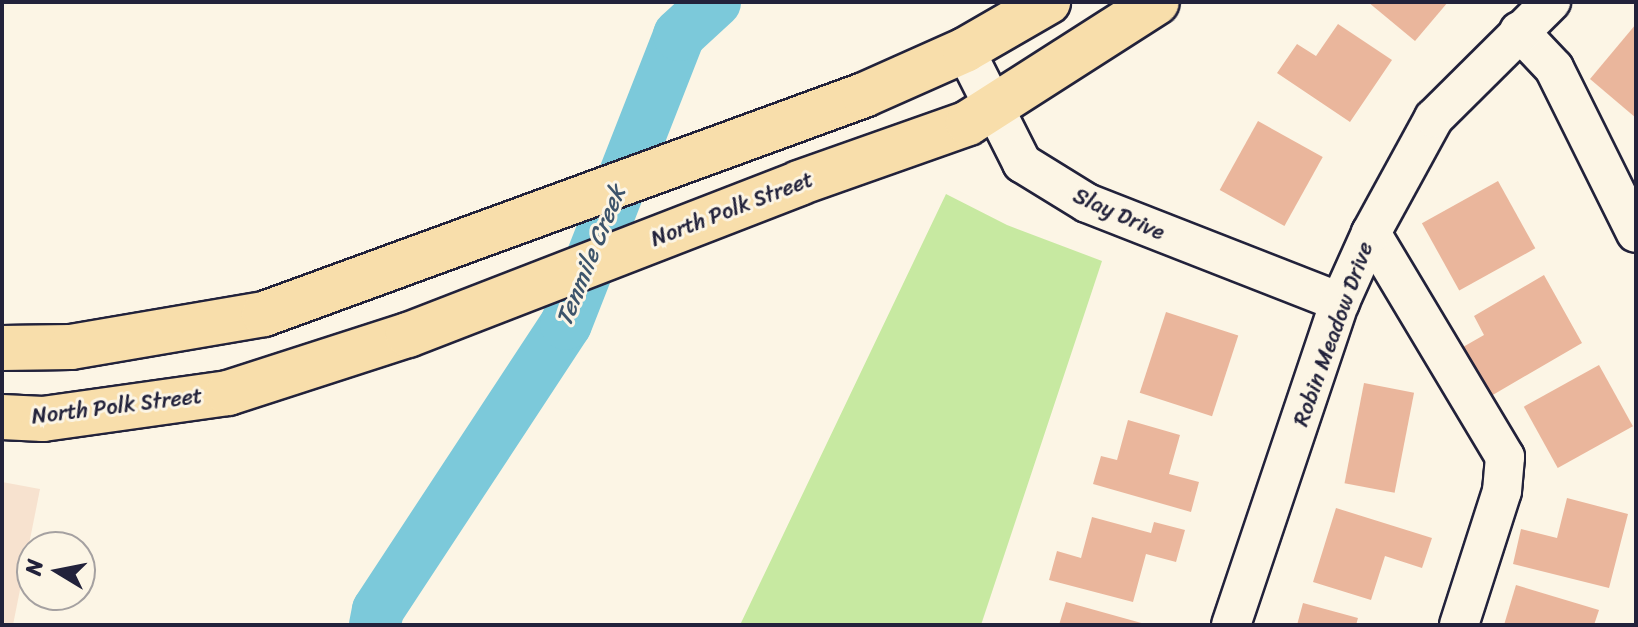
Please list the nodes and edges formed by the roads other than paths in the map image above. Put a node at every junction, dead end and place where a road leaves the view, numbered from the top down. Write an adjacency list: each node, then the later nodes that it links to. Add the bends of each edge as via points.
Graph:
1 (1048, 2): 5 (main road)
2 (1157, 2): 6 (main road, North Polk Street)
3 (1551, 2): 4 (street, Robin Meadow Drive)
4 (1519, 31): 7 (street, Robin Meadow Drive, via 1434,118); 8 (street, via 1554,68)
5 (965, 50): 6 (street, Slay Drive); 10 (main road, via 864,95 264,314 71,347)
6 (993, 107): 9 (street, Slay Drive, via 1022,163 1087,203); 11 (main road, North Polk Street, via 968,123 408,335 228,393 43,419)
7 (1371, 233): 9 (street, Robin Meadow Drive); 13 (street, via 1505,457 1502,491)
8 (1636, 233)
9 (1340, 302): 12 (street, Robin Meadow Drive)
10 (2, 348)
11 (2, 417)
12 (1231, 625)
13 (1459, 625)

